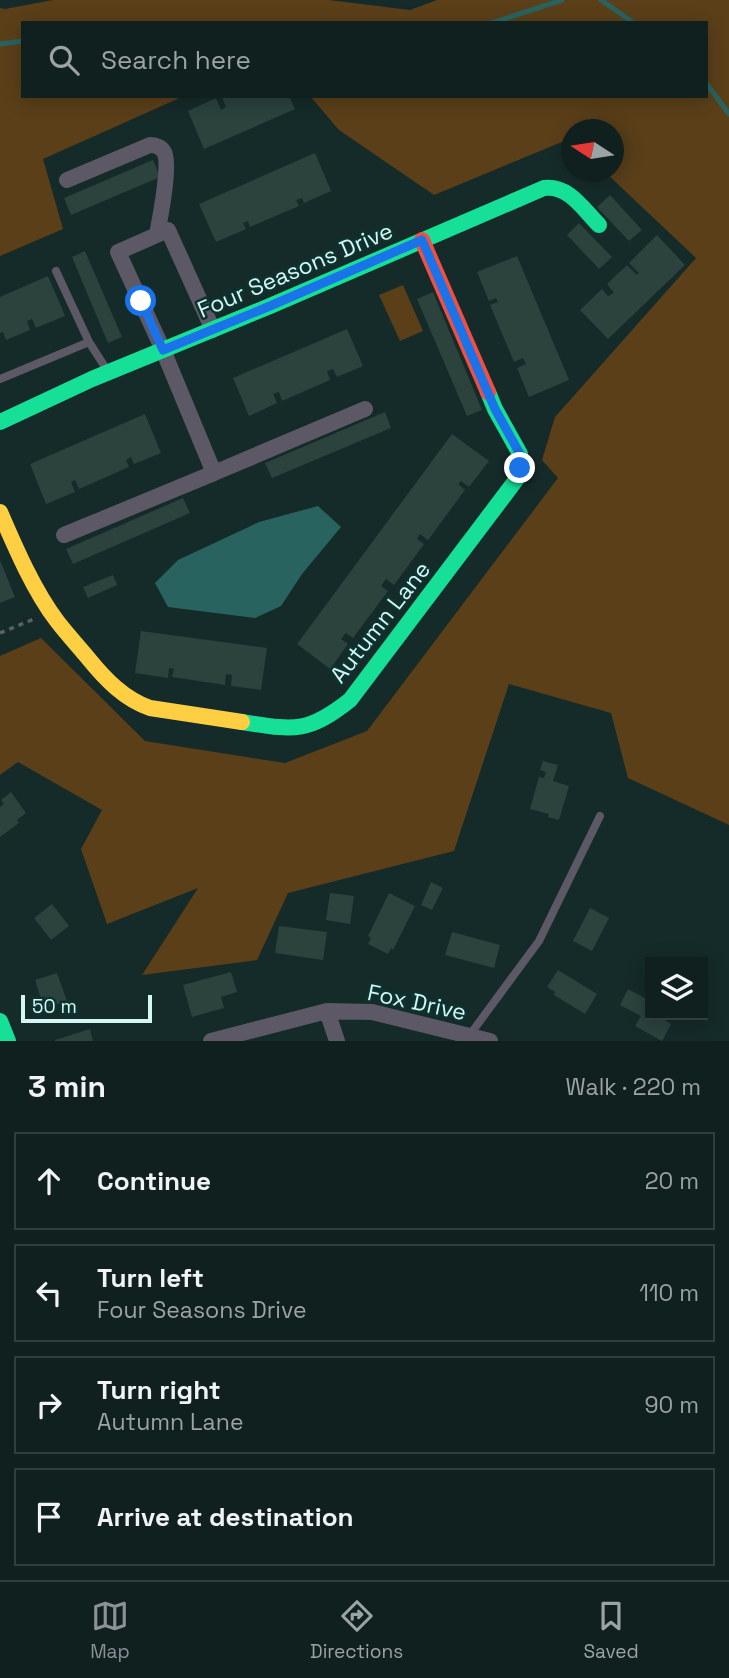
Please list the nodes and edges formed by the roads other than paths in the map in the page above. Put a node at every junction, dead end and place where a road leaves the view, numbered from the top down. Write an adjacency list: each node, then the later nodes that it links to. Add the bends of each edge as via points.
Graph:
1 (67, 180): 3 (street, via 150,145 158,146 167,164)
2 (599, 225): 4 (street, Four Seasons Drive, via 567,192 553,187)
3 (158, 234): 6 (street, via 168,230); 8 (street, via 118,252)
4 (422, 240): 6 (street, Four Seasons Drive); 14 (street, Autumn Lane, via 495,409 520,454 520,468 516,480 367,679 330,716 306,727 280,728 150,708 127,697 98,670 51,611)
5 (56, 271): 7 (lane)
6 (214, 330): 8 (street, Four Seasons Drive)
7 (89, 342): 9 (lane); 10 (lane)
8 (163, 350): 9 (street, Four Seasons Drive); 13 (street)
9 (108, 373): 12 (street, Four Seasons Drive)
10 (0, 379)
11 (365, 409): 13 (street)
12 (0, 422)
13 (214, 473): 15 (street)
14 (0, 512)
15 (64, 535)
16 (600, 816): 19 (lane, via 539,941)
17 (327, 1011): 19 (street, Fox Drive, via 372,1012); 21 (street, Fox Drive); 22 (street)
18 (0, 1021): 20 (street)
19 (469, 1036): 23 (street, Fox Drive)
20 (8, 1041)
21 (212, 1041)
22 (337, 1041)
23 (490, 1041)

